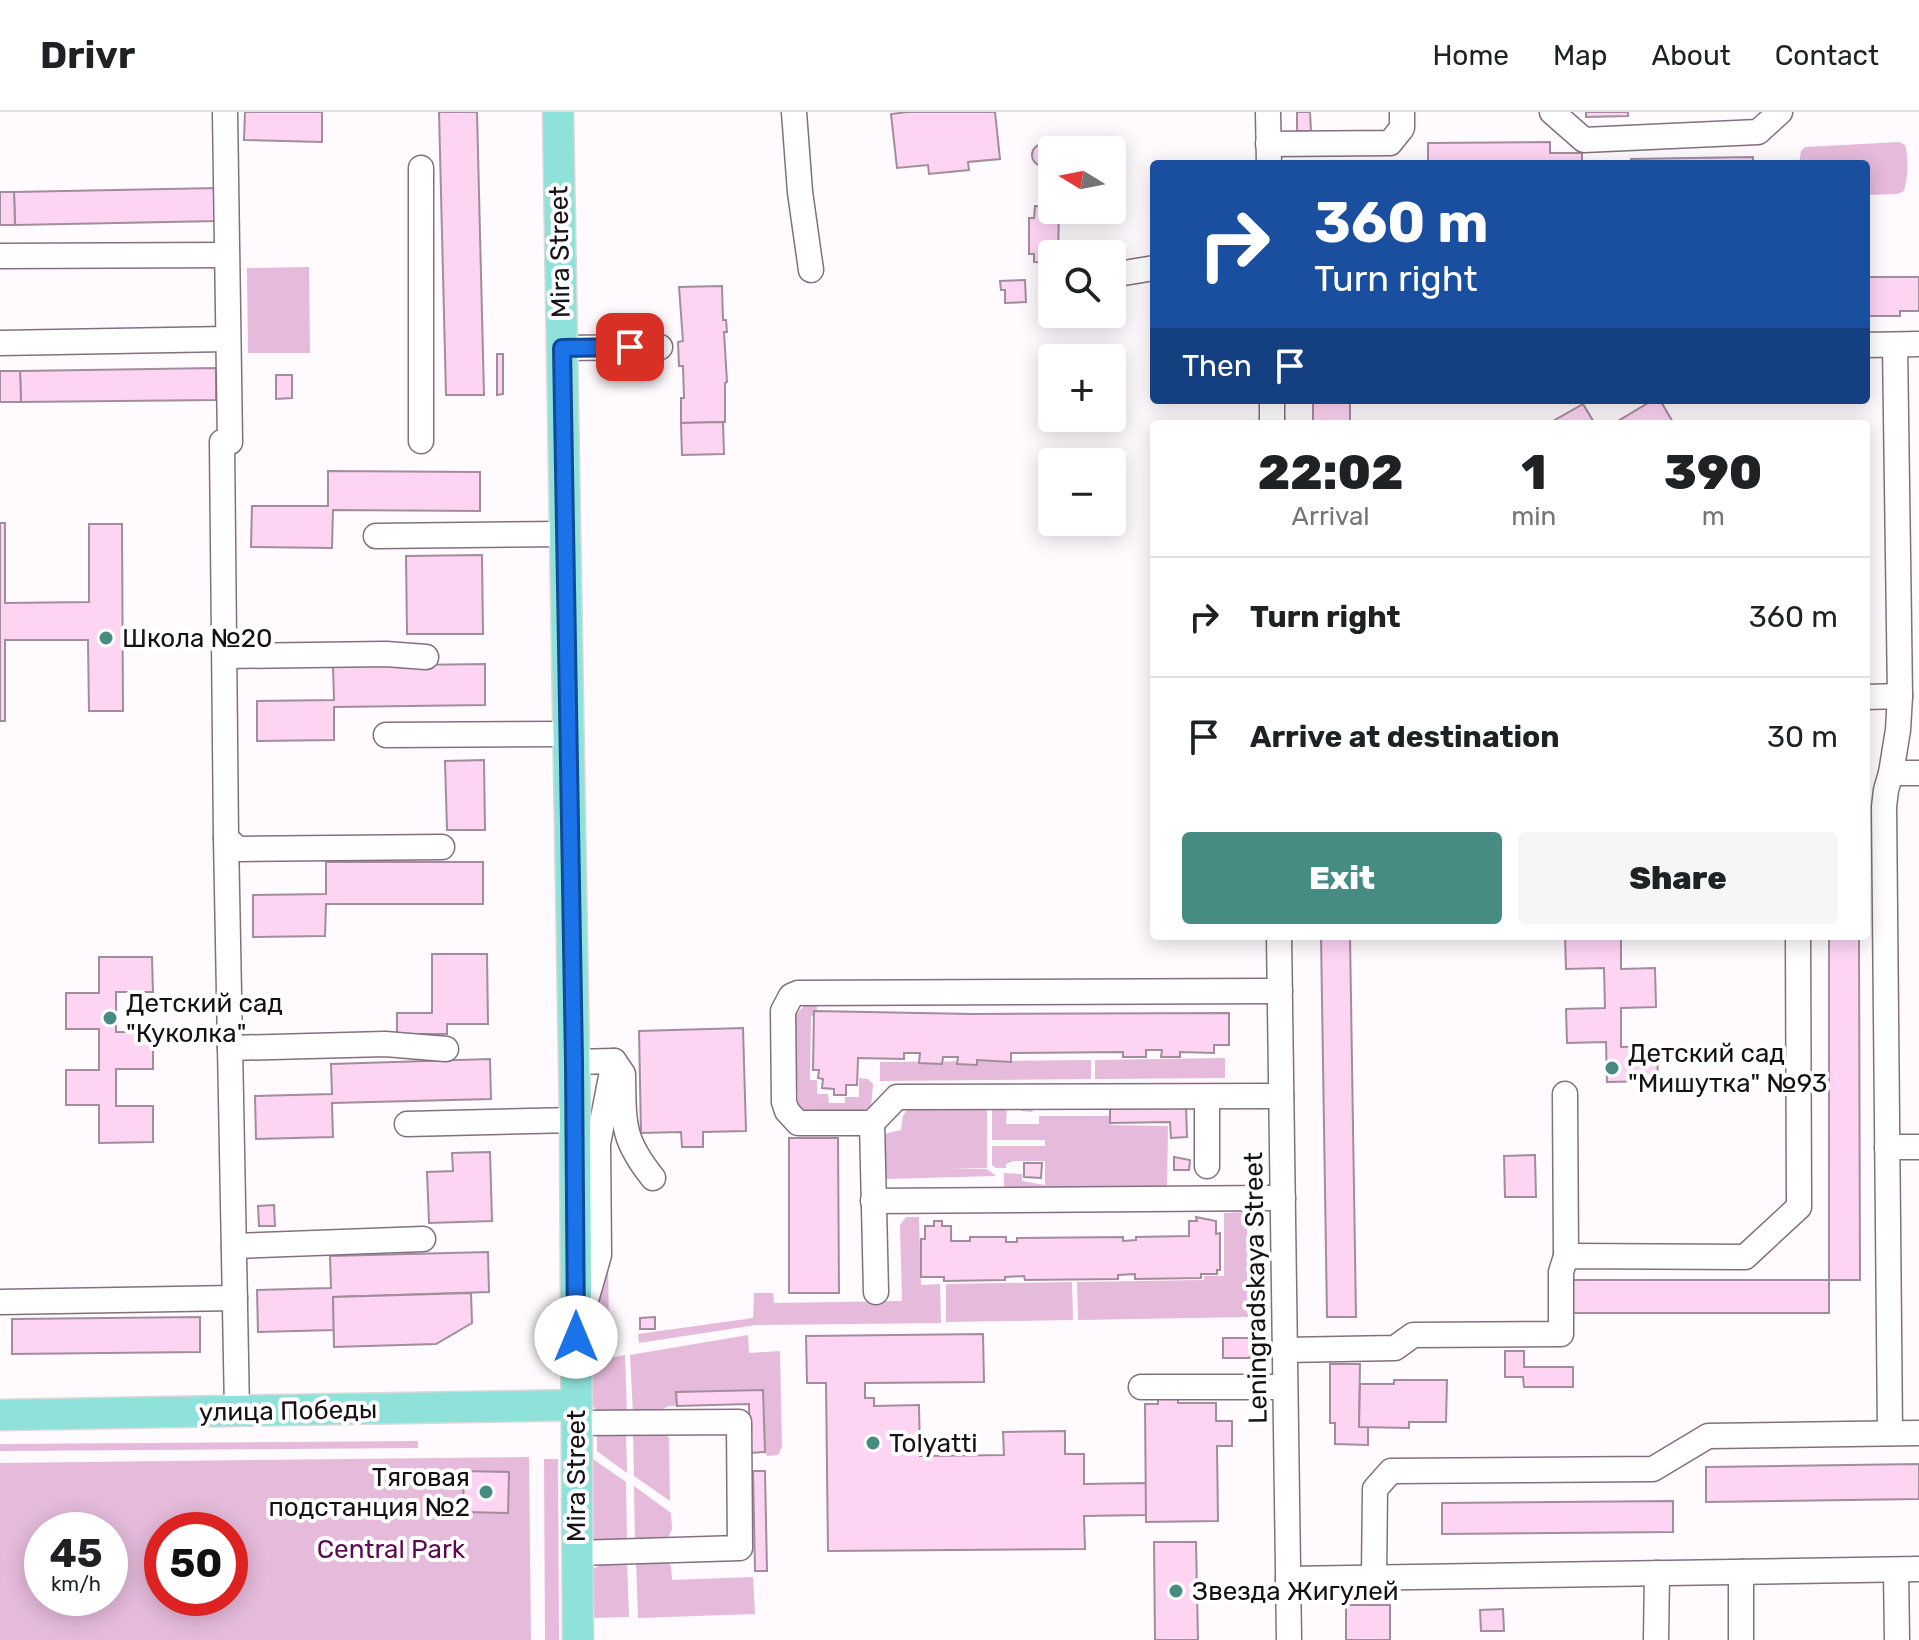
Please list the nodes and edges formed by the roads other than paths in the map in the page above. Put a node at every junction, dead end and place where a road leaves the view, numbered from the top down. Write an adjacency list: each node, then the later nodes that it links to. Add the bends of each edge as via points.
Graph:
1 (225, 112): 12 (street)
2 (558, 112): 22 (main road, Mira Street)
3 (794, 112): 15 (street)
4 (1268, 112): 9 (street)
5 (1402, 112): 10 (street)
6 (1552, 112): 8 (street, via 1584,140)
7 (1780, 112): 8 (street, via 1758,132)
8 (1670, 124)
9 (1268, 154): 10 (street)
10 (1396, 154)
11 (421, 168): 23 (street)
12 (226, 255): 13 (street); 17 (street)
13 (0, 256)
14 (1150, 269): 16 (street)
15 (811, 270)
16 (1126, 273)
17 (227, 339): 18 (street); 26 (street)
18 (0, 343)
19 (1907, 344): 20 (street); 28 (street)
20 (1870, 345)
21 (660, 347): 22 (street)
22 (562, 348): 24 (main road, Mira Street)
23 (421, 441)
24 (565, 534): 25 (street); 30 (main road, Mira Street)
25 (376, 536)
26 (225, 656): 27 (street); 34 (street)
27 (426, 657)
28 (1900, 696): 29 (street); 32 (street)
29 (1870, 697)
30 (568, 734): 31 (street); 42 (main road, Mira Street)
31 (386, 735)
32 (1891, 773): 33 (street); 49 (street, via 1884,807)
33 (1919, 773)
34 (226, 838): 35 (street, via 238,849); 39 (street)
35 (442, 847)
36 (1279, 940): 38 (street, Leningradskaya Street)
37 (1798, 940): 57 (street, via 1799,1207 1745,1257)
38 (1280, 991): 44 (street, Leningradskaya Street); 47 (street, via 791,996 783,1011 787,1111 798,1123)
39 (230, 1048): 40 (street, via 385,1044); 56 (street)
40 (446, 1049)
41 (614, 1061): 42 (street); 52 (street, via 623,1074 626,1138); 61 (street, via 598,1144 599,1255)
42 (574, 1062): 46 (main road, Mira Street)
43 (1565, 1094): 57 (street)
44 (1281, 1096): 45 (street); 53 (street, Leningradskaya Street)
45 (1207, 1097): 47 (street, via 897,1097); 51 (street)
46 (575, 1120): 48 (street); 61 (main road, Mira Street)
47 (872, 1123): 54 (street)
48 (407, 1124)
49 (1887, 1147): 50 (street); 68 (street)
50 (1919, 1147)
51 (1207, 1166)
52 (653, 1178)
53 (1283, 1198): 54 (street); 62 (street, Leningradskaya Street)
54 (873, 1201): 58 (street)
55 (423, 1239): 56 (street)
56 (234, 1246): 59 (street)
57 (1566, 1256): 62 (street, via 1561,1334 1413,1335 1395,1348)
58 (876, 1292)
59 (235, 1298): 60 (street); 65 (street)
60 (0, 1302)
61 (576, 1337): 66 (main road, Mira Street)
62 (1285, 1350): 75 (street, Leningradskaya Street)
63 (1141, 1387): 64 (street)
64 (1275, 1387)
65 (237, 1411): 66 (main road, улица Победы); 67 (main road, улица Победы)
66 (576, 1414): 70 (main road, Mira Street); 70 (street, via 739,1422 740,1548)
67 (0, 1415)
68 (1890, 1433): 69 (street); 74 (street, via 1708,1436 1653,1469 1391,1471 1375,1489)
69 (1919, 1433)
70 (576, 1553): 76 (main road, Mira Street)
71 (1907, 1569): 72 (street); 80 (street)
72 (1741, 1572): 73 (street); 79 (street)
73 (1657, 1573): 74 (street); 78 (street)
74 (1374, 1578): 75 (street)
75 (1288, 1579): 77 (street, Leningradskaya Street)
76 (578, 1640)
77 (1289, 1640)
78 (1656, 1640)
79 (1741, 1640)
80 (1897, 1640)

